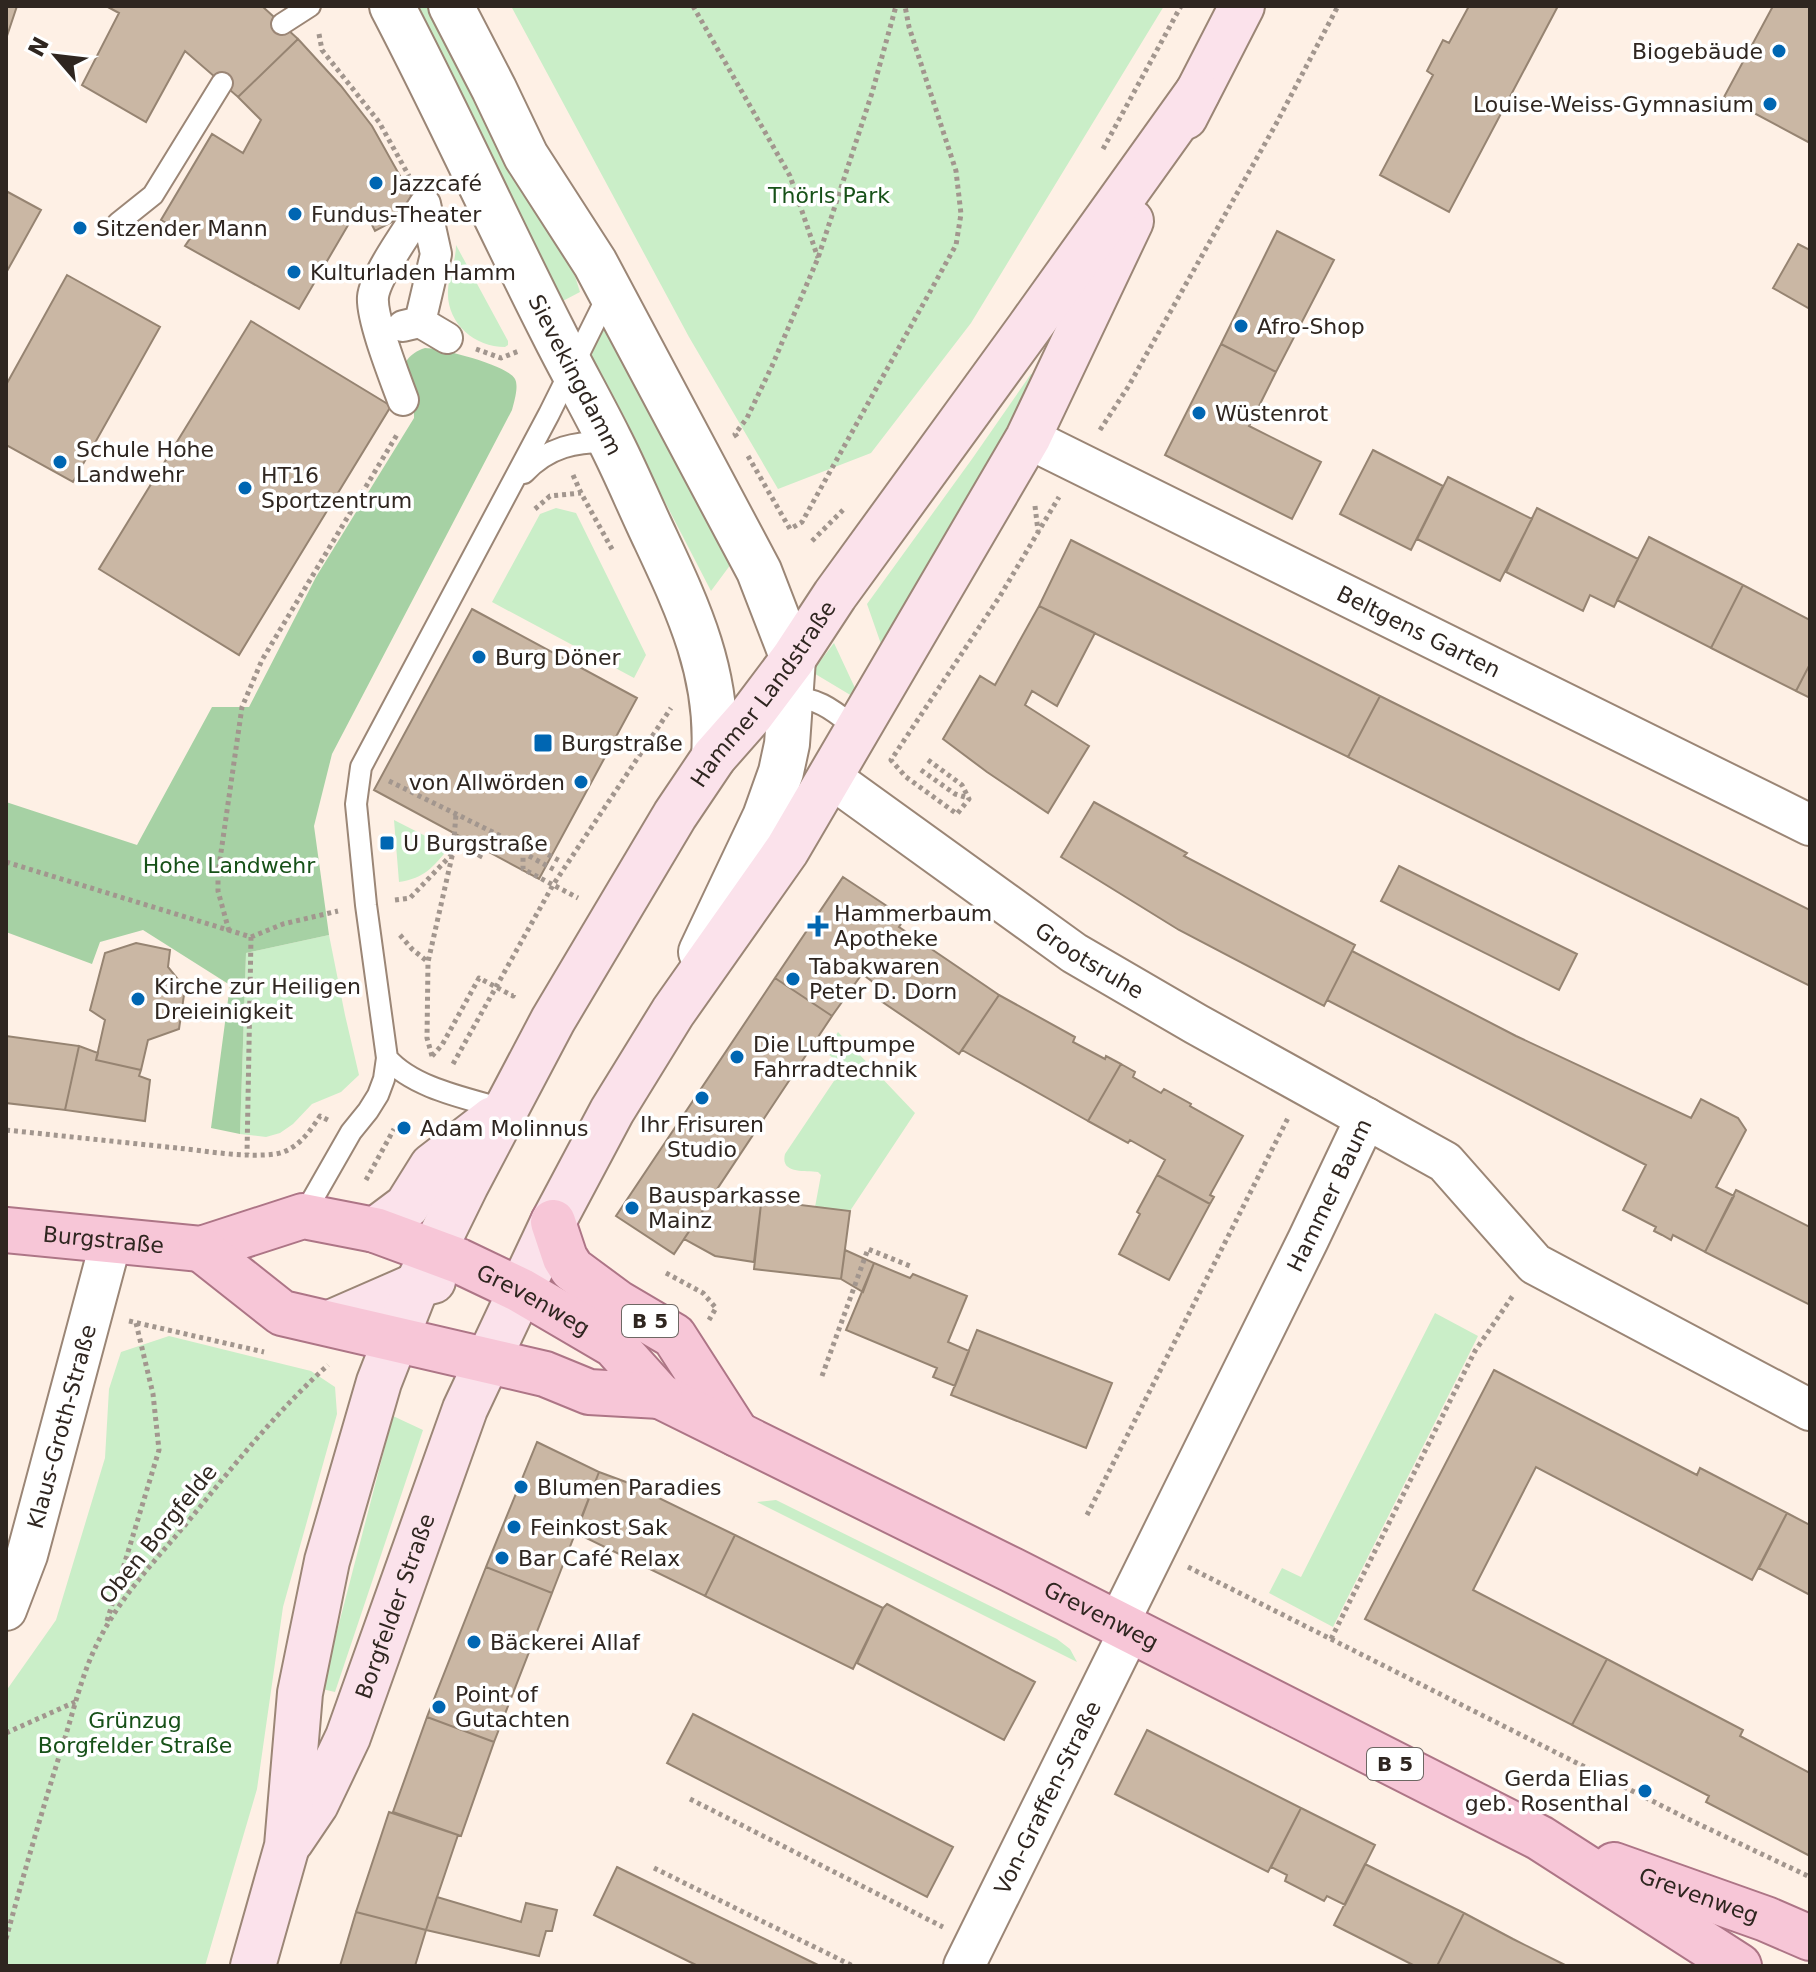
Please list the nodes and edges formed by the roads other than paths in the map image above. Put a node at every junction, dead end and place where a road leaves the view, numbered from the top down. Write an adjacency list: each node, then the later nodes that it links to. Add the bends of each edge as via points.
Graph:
1 (392, 6): 13 (street, Sievekingdamm)
2 (451, 6): 9 (street, via 526,156)
3 (1242, 6): 7 (main road, Hammer Landstraße)
4 (313, 13): 5 (lane)
5 (282, 24)
6 (222, 83): 8 (lane, via 153,195)
7 (1197, 93): 15 (main road, Hammer Landstraße); 18 (main road, Hammer Landstraße, via 835,595)
8 (118, 223)
9 (610, 291): 13 (lane); 18 (street, via 759,571 778,617)
10 (420, 322): 11 (street); 11 (street, via 436,254 425,204 377,282 372,300); 12 (street)
11 (380, 331): 14 (street)
12 (447, 338)
13 (572, 369): 16 (street, Sievekingdamm); 17 (lane)
14 (403, 400)
15 (1028, 438): 19 (main road, Hammer Landstraße); 22 (street, Beltgens Garten)
16 (611, 442): 17 (lane, via 590,441 548,452); 20 (street, Sievekingdamm, via 705,657 716,729)
17 (510, 487): 24 (lane, via 361,767 356,804)
18 (792, 678): 19 (lane, via 801,697 817,701); 20 (main road, Hammer Landstraße); 23 (street, via 784,760 765,817)
19 (857, 729): 21 (main road, Hammer Landstraße)
20 (714, 757): 25 (main road, Hammer Landstraße, via 605,931)
21 (830, 777): 23 (main road, Hammer Landstraße, via 787,850); 26 (street, Grootsruhe, via 1074,953)
22 (1810, 825)
23 (673, 1012): 31 (main road, Hammer Landstraße, via 612,1111)
24 (387, 1058): 25 (lane, via 439,1090); 28 (lane, via 378,1095)
25 (505, 1110): 27 (main road, Hammer Landstraße); 30 (main road, via 432,1166 407,1206)
26 (1366, 1118): 41 (street, Hammer Baum, via 1445,1162 1535,1264); 44 (street, Hammer Baum, via 1154,1551)
27 (466, 1185): 34 (main road, Hammer Landstraße); 35 (main road)
28 (303, 1216): 30 (main road, Burgstraße / B 5); 33 (main road, Burgstraße / B 5)
29 (6, 1230): 32 (main road, Burgstraße / B 5)
30 (375, 1230): 34 (main road, Burgstraße / B 5)
31 (548, 1232): 35 (main road, via 529,1250); 36 (main road, Hammer Landstraße); 42 (main road, B 5, via 572,1269 674,1336)
32 (111, 1241): 33 (main road, Burgstraße / B 5); 43 (street, Klaus-Groth-Straße, via 27,1555)
33 (201, 1249): 38 (main road, B 5)
34 (426, 1268): 35 (main road, Grevenweg / B 5); 37 (main road, Hammer Landstraße); 38 (main road)
35 (478, 1269): 36 (main road, Grevenweg / B 5); 39 (main road)
36 (520, 1290): 39 (main road, Hammer Landstraße); 40 (main road, Grevenweg / B 5, via 614,1345)
37 (395, 1338): 38 (main road, B 5); 39 (main road, B 5); 46 (main road, Borgfelder Straße, via 327,1561 300,1693)
38 (324, 1344)
39 (492, 1348): 40 (main road, Grevenweg / B 5, via 589,1392); 46 (main road, Borgfelder Straße, via 465,1409 348,1737 316,1804)
40 (660, 1396): 42 (main road, Grevenweg / B 5)
41 (1810, 1410)
42 (737, 1434): 44 (main road, Grevenweg / B 5)
43 (6, 1610)
44 (1124, 1627): 45 (main road, Grevenweg / B 5); 48 (street, Von-Graffen-Straße)
45 (1540, 1838): 47 (main road, Grevenweg / B 5); 50 (main road, Grevenweg / B 5)
46 (287, 1846): 49 (main road, Borgfelder Straße)
47 (1810, 1938)
48 (969, 1955)
49 (253, 1966)
50 (1739, 1966)

